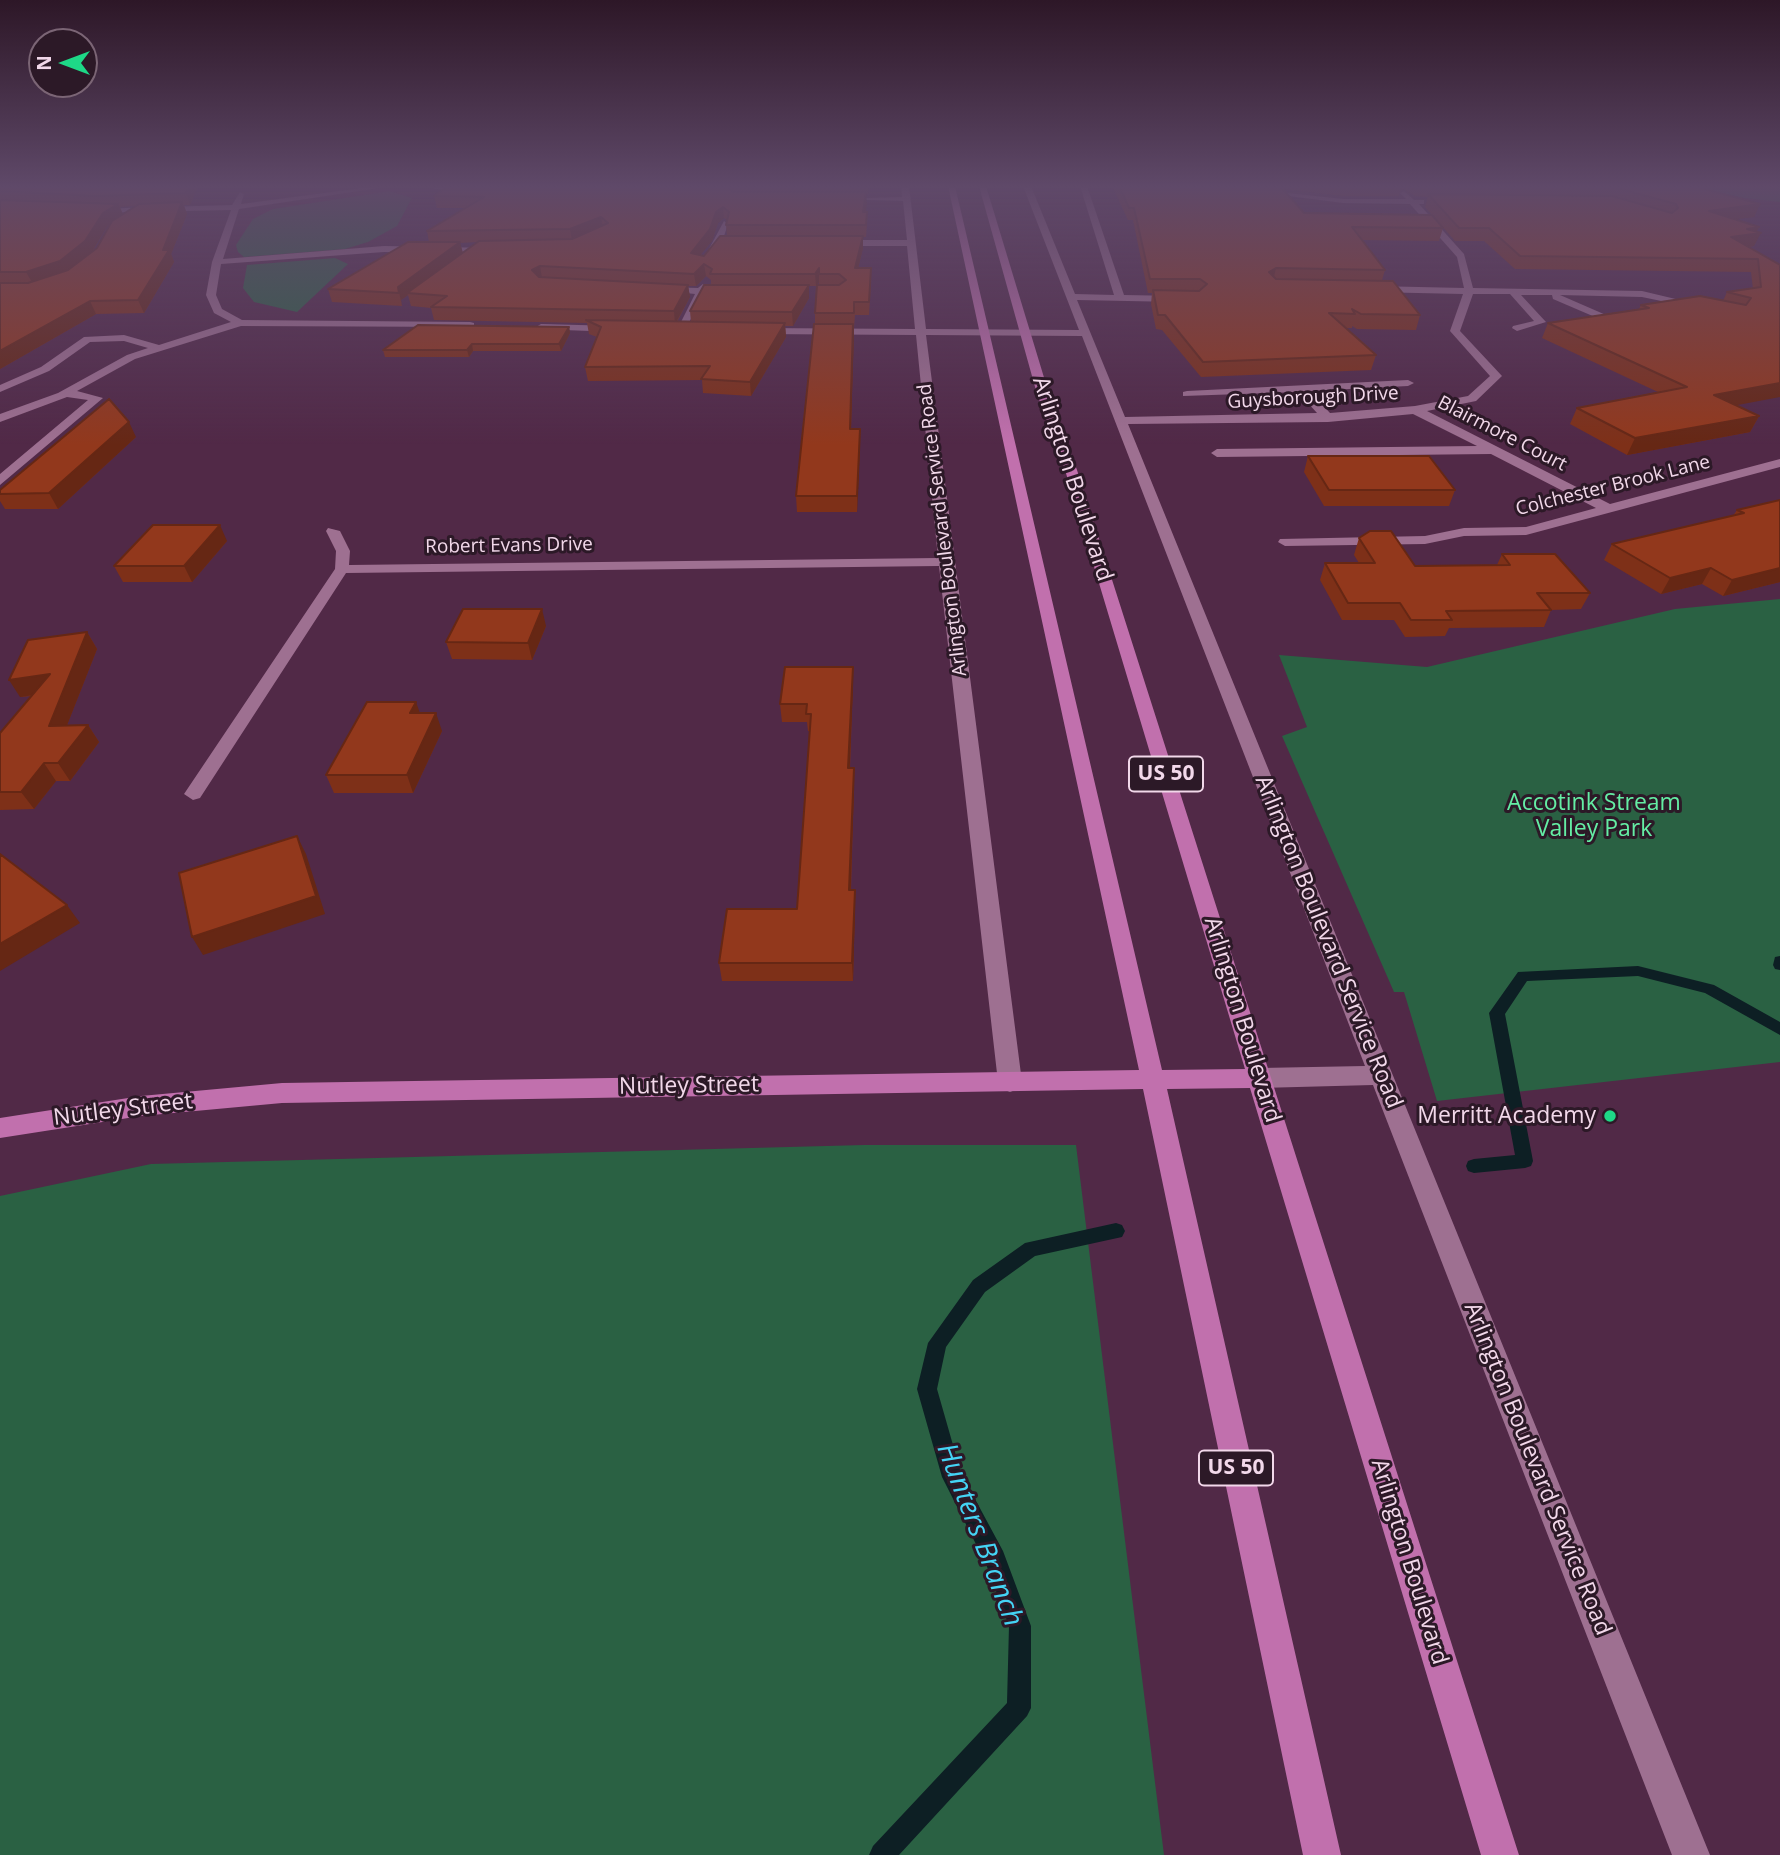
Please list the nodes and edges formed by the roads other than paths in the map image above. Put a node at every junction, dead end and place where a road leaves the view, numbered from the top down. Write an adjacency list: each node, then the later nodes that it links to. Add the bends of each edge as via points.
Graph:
1 (215, 273): 20 (street, via 214,307)
2 (914, 273): 30 (street, Arlington Boulevard Service Road)
3 (970, 273): 31 (main road, Arlington Boulevard / US 50)
4 (1007, 273): 32 (main road, Arlington Boulevard / US 50)
5 (1062, 273): 15 (street, Arlington Boulevard Service Road)
6 (1111, 273): 16 (street)
7 (1465, 273): 11 (street)
8 (703, 287): 9 (street); 12 (street); 26 (street)
9 (646, 289)
10 (1364, 289): 11 (street)
11 (1469, 291): 13 (street); 39 (street, Guysborough Drive, via 1455,331 1496,376 1472,399)
12 (742, 292)
13 (1513, 292): 14 (street); 23 (street, via 1541,322)
14 (1549, 293): 18 (street, via 1642,294); 19 (street)
15 (1072, 297): 16 (street); 29 (street, Arlington Boulevard Service Road)
16 (1120, 297): 17 (street)
17 (1186, 299)
18 (1710, 308)
19 (1602, 317)
20 (240, 323): 21 (street); 33 (street)
21 (486, 326)
22 (528, 327): 24 (street)
23 (1517, 328)
24 (625, 329)
25 (666, 330): 26 (street)
26 (680, 330): 27 (street)
27 (693, 330)
28 (747, 331): 30 (street)
29 (1085, 332): 32 (street); 42 (street, Arlington Boulevard Service Road)
30 (921, 333): 31 (street); 50 (street, Arlington Boulevard Service Road)
31 (984, 333): 32 (street); 55 (main road, Arlington Boulevard / US 50)
32 (1025, 333): 54 (main road, Arlington Boulevard / US 50, via 1072,470)
33 (159, 348): 36 (street, via 124,338 88,339 45,369); 37 (street, via 107,369)
34 (1408, 383): 35 (street)
35 (1301, 388): 38 (street); 41 (street)
36 (0, 389)
37 (65, 393): 40 (street); 46 (street, via 97,398)
38 (1187, 394)
39 (1415, 411): 41 (street, Guysborough Drive); 43 (street, Blairmore Court)
40 (0, 418)
41 (1328, 418): 42 (street, Guysborough Drive)
42 (1120, 421): 53 (street, Arlington Boulevard Service Road)
43 (1492, 450): 44 (street); 47 (street, Blairmore Court)
44 (1217, 453)
45 (1780, 463): 47 (street, Colchester Brook Lane)
46 (0, 481)
47 (1610, 510): 49 (street, Colchester Brook Lane, via 1526,531 1464,532 1424,540)
48 (333, 531): 51 (street, via 342,551)
49 (1286, 542)
50 (946, 562): 51 (street, Robert Evans Drive); 56 (street, Arlington Boulevard Service Road)
51 (342, 569): 52 (street)
52 (193, 794)
53 (1381, 1075): 54 (street, Nutley Street); 60 (street, Arlington Boulevard Service Road)
54 (1260, 1078): 55 (main road, Nutley Street); 59 (main road, Arlington Boulevard / US 50)
55 (1153, 1080): 56 (main road, Nutley Street); 58 (main road, Arlington Boulevard / US 50)
56 (1010, 1082): 57 (main road, Nutley Street, via 282,1093 141,1106)
57 (0, 1128)
58 (1322, 1855)
59 (1500, 1855)
60 (1691, 1855)

